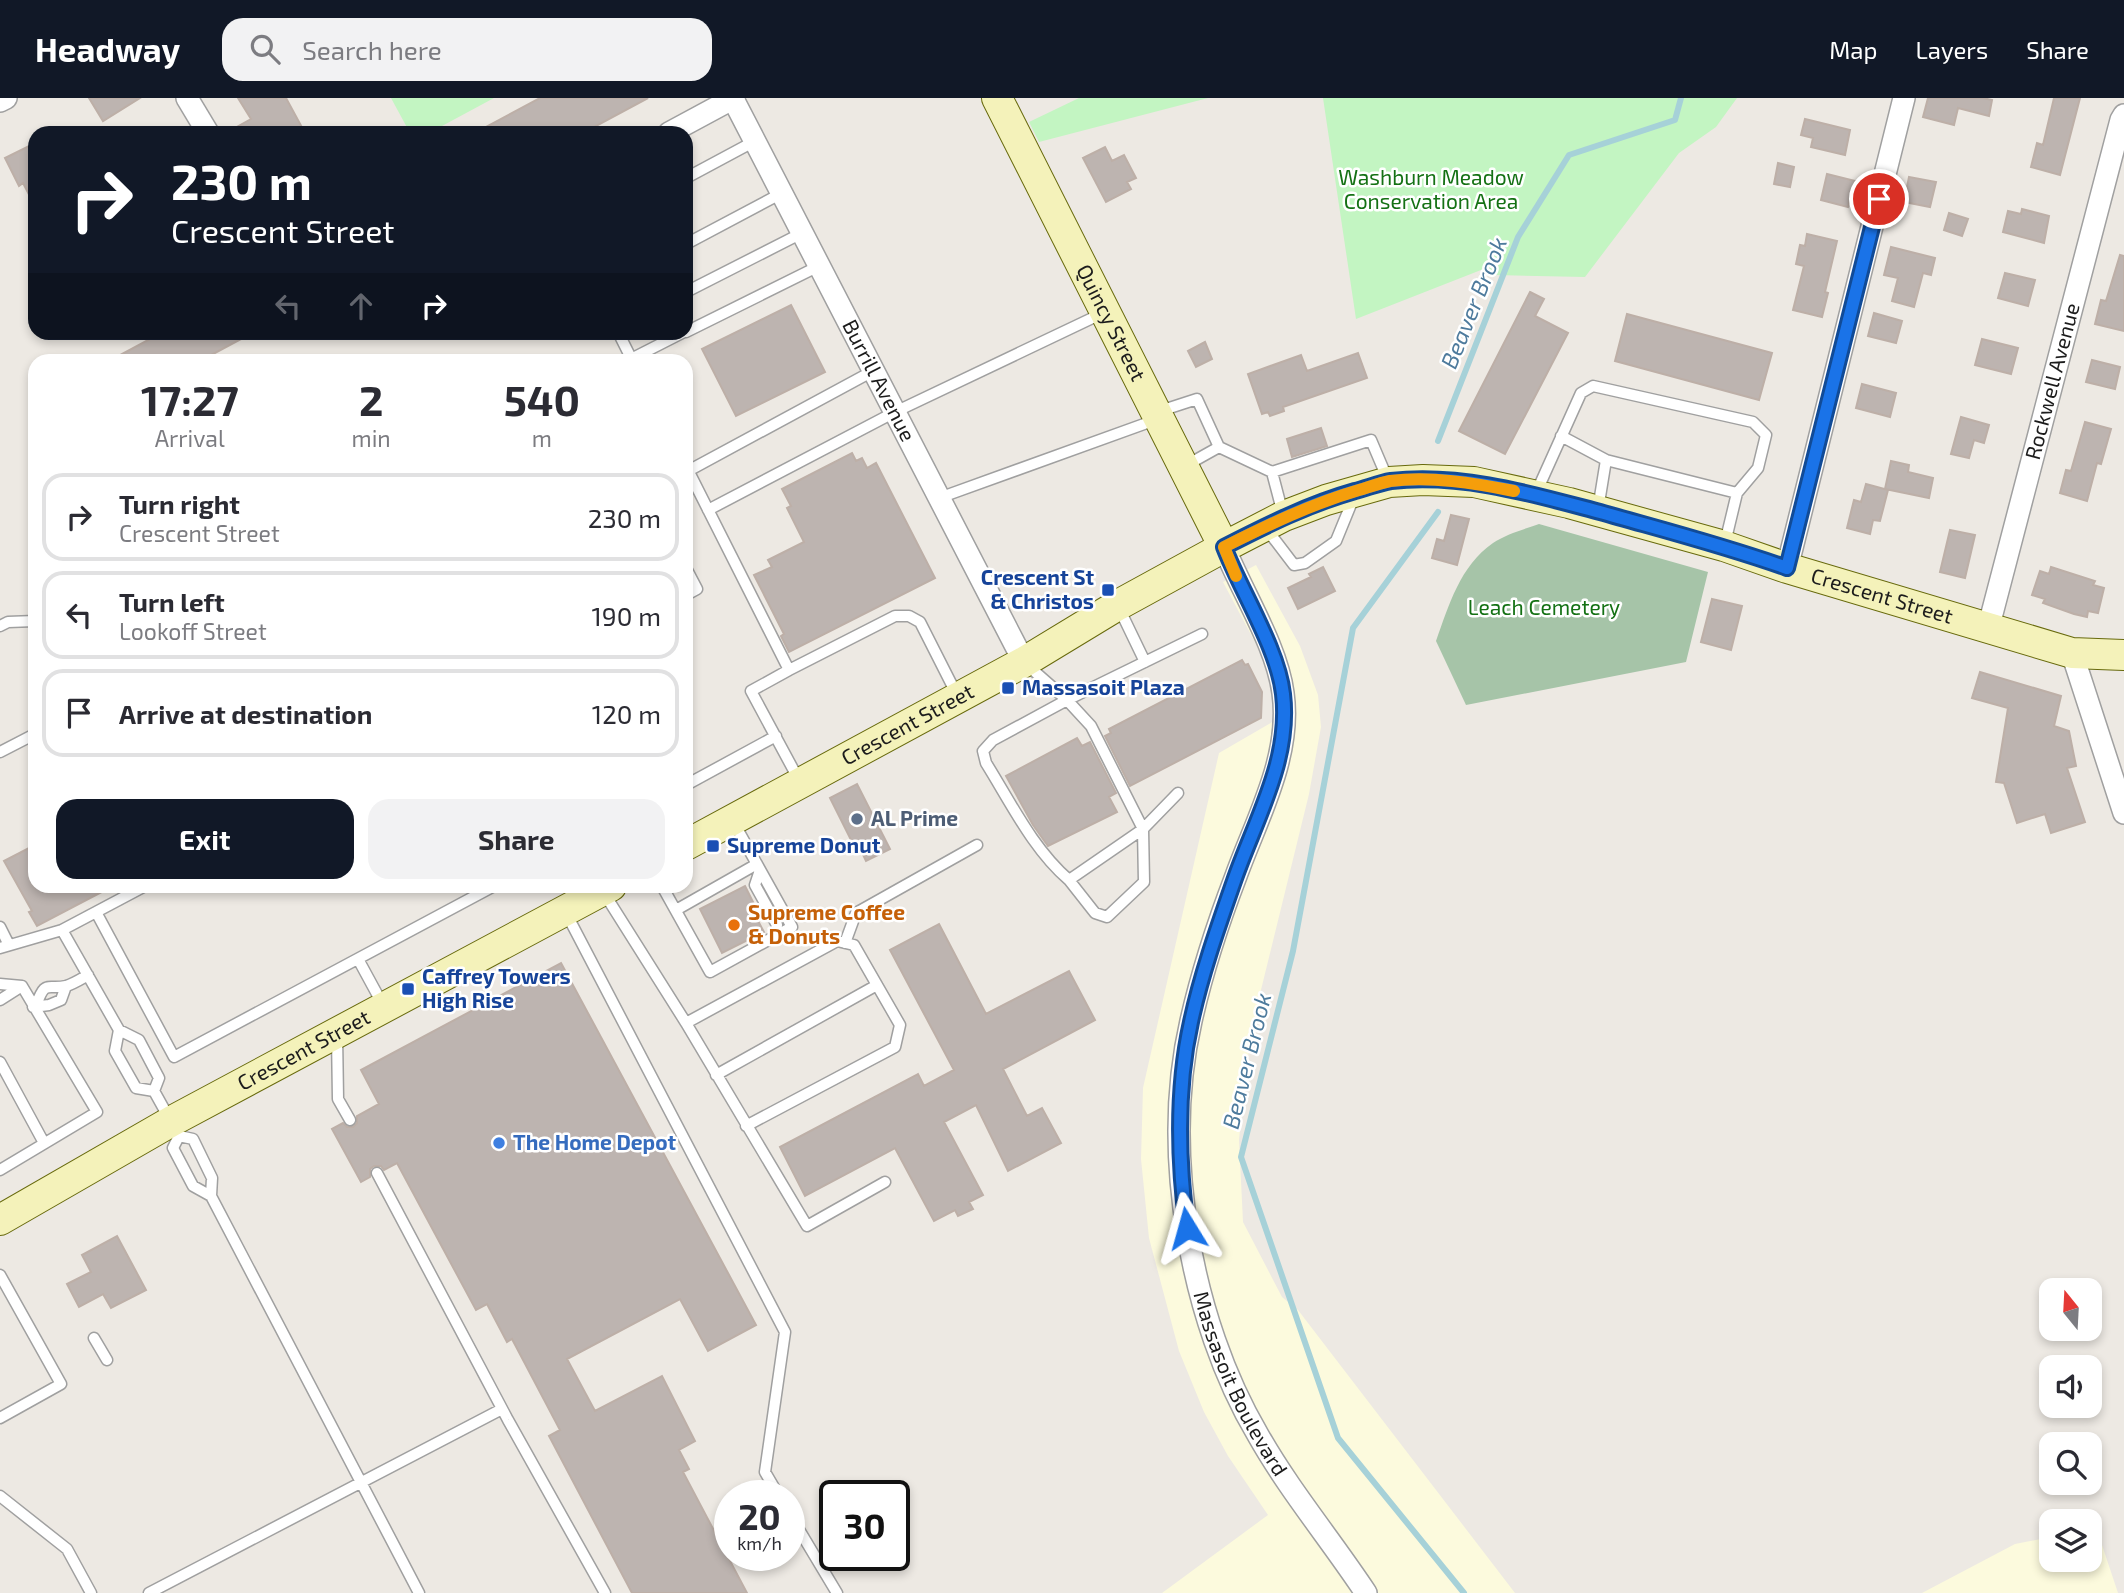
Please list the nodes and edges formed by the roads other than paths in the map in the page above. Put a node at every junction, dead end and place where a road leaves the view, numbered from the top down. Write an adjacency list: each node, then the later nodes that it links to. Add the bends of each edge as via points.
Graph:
1 (6, 98): 6 (street)
2 (187, 98): 7 (street)
3 (733, 98): 8 (street); 10 (street, Burrill Avenue)
4 (997, 98): 17 (main road, Quincy Street)
5 (1904, 98): 41 (street)
6 (0, 101)
7 (204, 126)
8 (682, 126)
9 (2120, 126): 45 (street, Rockwell Avenue)
10 (755, 141): 11 (lane); 12 (street, Burrill Avenue)
11 (693, 174)
12 (782, 193): 13 (street, Burrill Avenue); 14 (lane)
13 (802, 233): 15 (street, Burrill Avenue); 16 (lane)
14 (693, 240)
15 (819, 266): 18 (lane); 21 (street, Burrill Avenue)
16 (693, 288)
17 (1104, 312): 22 (lane); 23 (main road, Quincy Street)
18 (693, 328)
19 (670, 340): 20 (lane)
20 (643, 354)
21 (873, 371): 22 (street, Burrill Avenue); 27 (lane)
22 (895, 411): 35 (street, Burrill Avenue); 36 (lane)
23 (1156, 416): 25 (lane, via 1197,399); 28 (main road, Quincy Street); 35 (lane)
24 (1561, 436): 26 (lane); 33 (lane, via 1581,393 1593,386 1753,422 1766,435 1758,468); 34 (lane)
25 (1219, 447): 28 (lane); 29 (lane)
26 (1606, 460): 33 (lane); 37 (lane)
27 (693, 466)
28 (1184, 466): 40 (main road, Quincy Street)
29 (1272, 472): 31 (lane, via 1371,440); 38 (lane)
30 (693, 481): 36 (lane)
31 (1389, 481): 32 (main road, Crescent Street); 34 (main road, Crescent Street, via 1474,482)
32 (1356, 491): 38 (main road, Crescent Street); 38 (lane, via 1336,541 1305,563 1294,565)
33 (1737, 494): 39 (lane)
34 (1535, 495): 37 (main road, Crescent Street)
35 (939, 498): 49 (street, Burrill Avenue)
36 (708, 510): 51 (lane)
37 (1597, 512): 39 (main road, Crescent Street)
38 (1274, 522): 40 (main road, Crescent Street)
39 (1724, 545): 41 (main road, Crescent Street)
40 (1224, 547): 42 (main road, Crescent Street); 116 (street, Massasoit Boulevard, via 1273,654 1283,692 1284,723 1277,769 1235,878 1191,1023 1182,1082 1182,1194 1202,1301 1241,1403 1271,1458)
41 (1787, 568): 45 (main road, Crescent Street)
42 (1118, 606): 49 (main road, Crescent Street); 50 (lane)
43 (28, 621): 44 (lane)
44 (0, 626)
45 (1988, 629): 47 (main road, Crescent Street)
46 (1202, 634): 50 (lane)
47 (2072, 653): 48 (main road, Crescent Street); 60 (street)
48 (2124, 655)
49 (1024, 662): 52 (main road, Crescent Street); 53 (lane)
50 (1145, 662): 53 (lane)
51 (789, 670): 52 (lane, via 895,616 909,616 920,622); 54 (lane, via 751,691)
52 (959, 697): 58 (main road, Crescent Street)
53 (1067, 700): 62 (lane, via 1091,726); 66 (lane, via 993,740 983,751 1030,834)
54 (776, 736): 57 (lane); 58 (lane)
55 (28, 738): 56 (lane)
56 (0, 752)
57 (693, 781)
58 (801, 783): 61 (main road, Crescent Street)
59 (1178, 793): 62 (lane)
60 (2124, 813)
61 (732, 820): 63 (main road, Crescent Street); 65 (lane)
62 (1143, 829): 66 (lane); 66 (lane, via 1144,882 1107,916 1096,913)
63 (693, 841)
64 (977, 845): 77 (lane, via 856,913)
65 (758, 867): 73 (lane); 73 (lane, via 792,927 710,972)
66 (1069, 880)
67 (132, 893): 74 (lane)
68 (481, 893): 79 (lane)
69 (594, 893): 72 (main road, Crescent Street)
70 (608, 893): 87 (lane)
71 (666, 893): 73 (lane)
72 (565, 910): 86 (main road, Crescent Street); 107 (lane, via 785,1332 765,1472)
73 (676, 910)
74 (96, 912): 76 (lane); 79 (lane, via 174,1057)
75 (0, 927): 78 (lane)
76 (62, 930): 78 (lane); 80 (lane)
77 (845, 943): 82 (lane, via 854,945); 87 (lane, via 837,941)
78 (5, 947)
79 (358, 959): 86 (lane)
80 (88, 975): 85 (lane, via 66,986 61,1000); 88 (lane)
81 (0, 984): 83 (lane)
82 (877, 985): 91 (lane); 94 (lane, via 900,1025 895,1047)
83 (22, 986): 84 (lane); 85 (lane)
84 (0, 1000)
85 (34, 1006): 96 (lane, via 97,1112)
86 (384, 1007): 89 (main road, Crescent Street)
87 (686, 1023): 91 (lane)
88 (119, 1030): 92 (lane, via 139,1040 159,1078); 92 (lane, via 115,1051 136,1088)
89 (337, 1032): 93 (lane, via 338,1099); 95 (main road, Crescent Street)
90 (0, 1062): 96 (lane)
91 (716, 1075): 94 (lane)
92 (154, 1091): 95 (lane)
93 (347, 1115)
94 (746, 1126): 99 (lane, via 807,1226)
95 (176, 1128): 100 (lane, via 193,1139 212,1178); 100 (lane, via 173,1148 193,1186); 101 (main road, Crescent Street)
96 (44, 1143): 97 (lane)
97 (0, 1170)
98 (377, 1173): 105 (lane)
99 (885, 1182)
100 (211, 1196): 108 (lane)
101 (0, 1220)
102 (0, 1275): 106 (lane, via 61,1384)
103 (94, 1338): 104 (lane)
104 (107, 1360)
105 (502, 1409): 108 (lane); 114 (lane)
106 (0, 1418)
107 (770, 1480)
108 (360, 1482): 112 (lane); 113 (lane)
109 (0, 1496): 111 (lane, via 67,1549)
110 (805, 1540): 115 (lane)
111 (91, 1593)
112 (149, 1593)
113 (419, 1593)
114 (605, 1593)
115 (837, 1593)
116 (1366, 1593)

